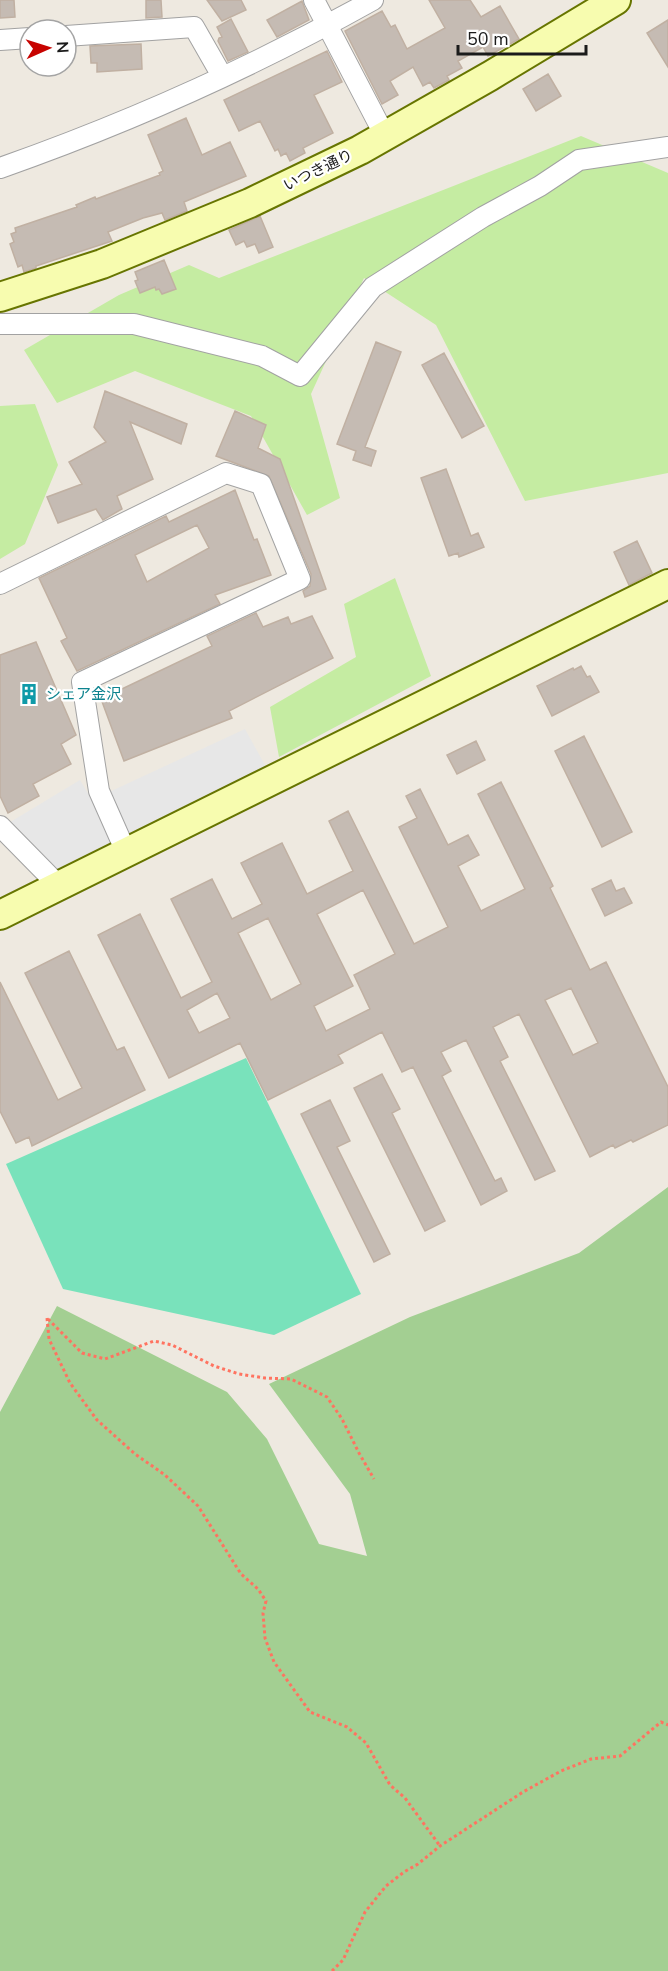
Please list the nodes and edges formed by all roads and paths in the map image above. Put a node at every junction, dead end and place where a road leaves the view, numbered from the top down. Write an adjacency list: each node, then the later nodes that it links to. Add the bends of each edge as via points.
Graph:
1 (314, 0): 4 (street)
2 (373, 0): 4 (street)
3 (616, 0): 9 (street, いつき通り)
4 (328, 26): 8 (street); 9 (street)
5 (78, 35): 8 (street, via 194,27)
6 (18, 39): 7 (street)
7 (0, 40)
8 (222, 76): 11 (street, via 127,120)
9 (385, 136): 12 (street, いつき通り, via 250,203 102,264)
10 (668, 147): 13 (street, via 579,160 483,217 373,286 300,376 262,356 134,324)
11 (0, 168)
12 (0, 297)
13 (0, 324)
14 (668, 584): 17 (street)
15 (0, 585): 17 (street, via 226,473 261,483 300,579 82,681 99,790)
16 (0, 826): 18 (street)
17 (126, 852): 18 (street)
18 (58, 886): 19 (street)
19 (0, 915)
20 (374, 1479): 22 (path, via 327,1396 291,1379 240,1374 214,1366 172,1345 154,1341 105,1359 82,1353 47,1318 49,1339 70,1383 97,1420 198,1506 241,1574 258,1589 266,1601 265,1638 274,1662 310,1712 346,1727 366,1743 390,1785 405,1798)
21 (668, 1725): 22 (path, via 661,1722 620,1756 591,1759 561,1771)
22 (440, 1846): 23 (path, via 386,1886 365,1912 343,1960)
23 (332, 1971)

